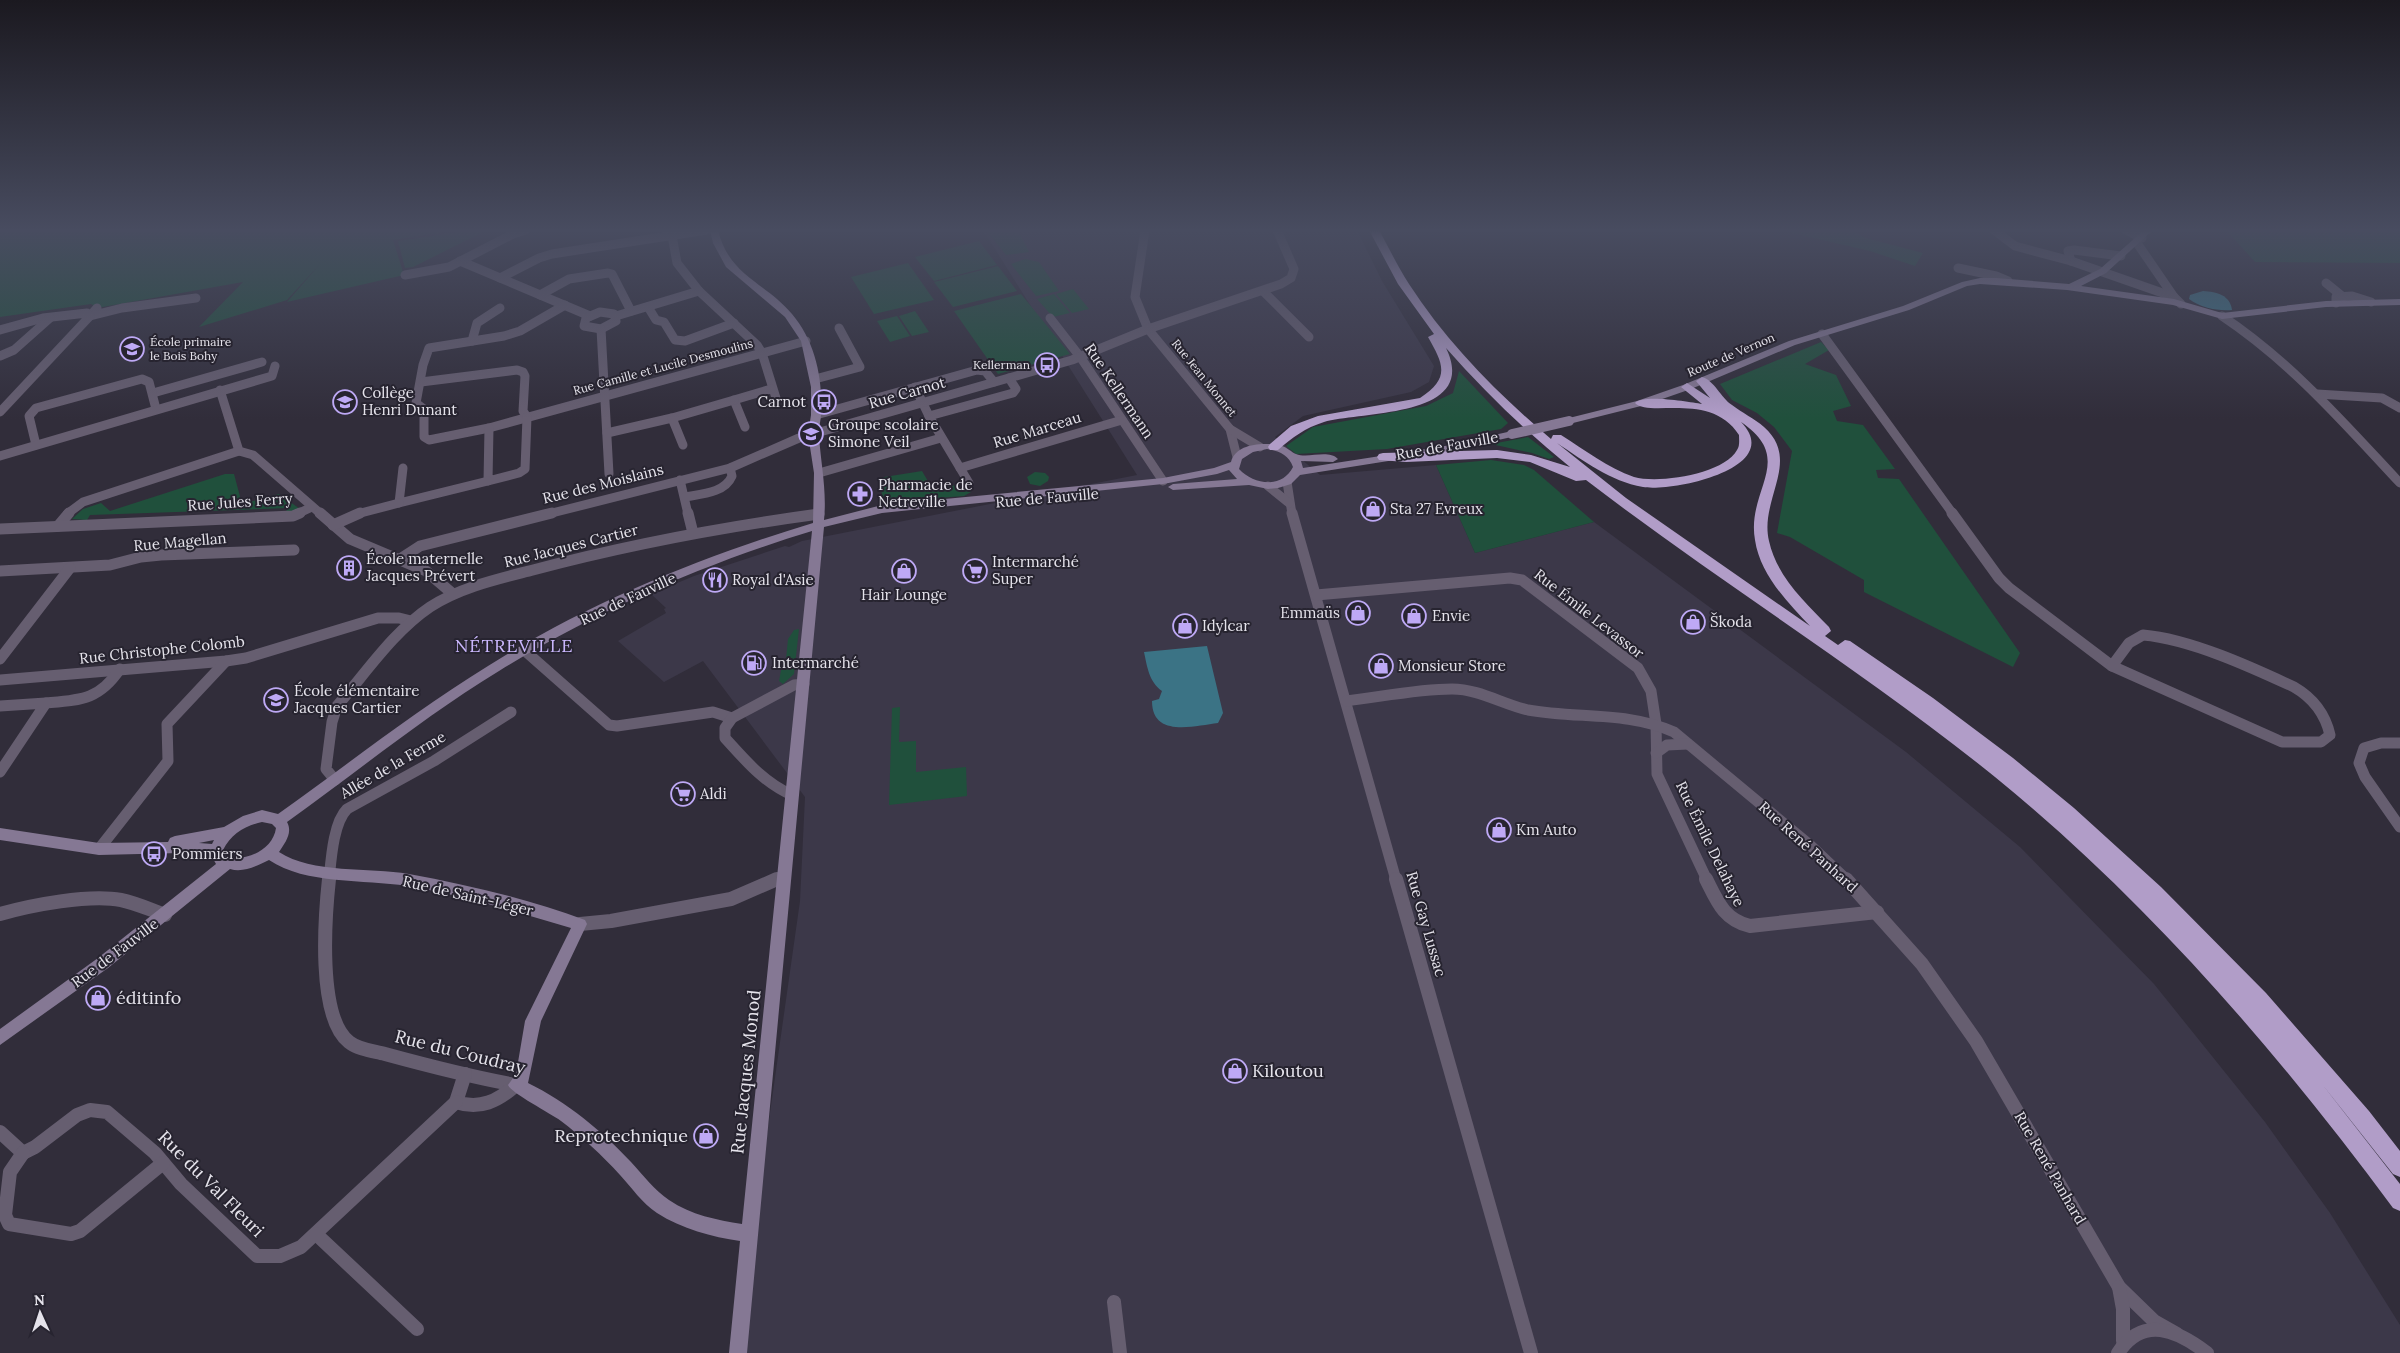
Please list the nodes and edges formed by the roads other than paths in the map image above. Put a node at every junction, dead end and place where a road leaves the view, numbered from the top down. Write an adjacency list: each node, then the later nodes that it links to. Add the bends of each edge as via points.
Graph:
1 (622, 293): 24 (street)
2 (692, 293): 21 (street)
3 (701, 293): 32 (street)
4 (762, 293): 40 (main road, via 788,315)
5 (1136, 293): 35 (street, Rue Jean Monnet)
6 (1254, 293): 35 (street, Rue Carnot)
7 (1266, 293): 38 (street)
8 (1410, 293): 31 (highway)
9 (1422, 293): 78 (highway, via 1497,382)
10 (1945, 293): 37 (main road, Route de Vernon)
11 (2119, 293): 17 (main road, Route de Vernon)
12 (2160, 293): 17 (street)
13 (2174, 293): 17 (street)
14 (2334, 293): 18 (street)
15 (540, 294): 20 (street)
16 (196, 298): 25 (street, via 122,308)
17 (2178, 300): 28 (main road, Route de Vernon)
18 (2339, 300): 19 (main road, Route de Vernon); 28 (main road, Route de Vernon)
19 (2400, 302)
20 (565, 305): 26 (street); 39 (street, via 520,331)
21 (648, 307): 24 (street); 32 (street, via 656,320 664,322 674,340 685,341)
22 (97, 308): 25 (street)
23 (500, 308): 39 (street, via 477,323)
24 (631, 311): 27 (street)
25 (90, 316): 29 (street, via 87,313 62,314); 65 (street)
26 (590, 316): 27 (street, via 605,312); 34 (street, via 584,321 584,326)
27 (616, 316): 34 (street, via 614,323)
28 (2222, 316): 56 (street)
29 (50, 318): 36 (street); 42 (street, via 14,350)
30 (1050, 318): 43 (street, Rue Kellermann)
31 (1430, 321): 82 (highway, via 1448,368 1445,383 1434,394 1424,401 1305,424); 105 (highway, via 1510,408)
32 (734, 323): 41 (street, via 752,338)
33 (839, 328): 47 (street, via 860,367)
34 (601, 329): 57 (street)
35 (1148, 329): 43 (street, Rue Carnot); 73 (street, Rue Jean Monnet)
36 (0, 330)
37 (1822, 334): 48 (main road, Route de Vernon, via 1764,354); 123 (street, via 1999,578)
38 (1309, 337)
39 (472, 341): 49 (street, via 429,348 424,355)
40 (806, 341): 41 (street, Rue Camille et Lucile Desmoulins); 47 (main road, Rue Jacques Monod)
41 (762, 353): 53 (street); 57 (street, Rue Camille et Lucile Desmoulins)
42 (0, 356)
43 (1081, 358): 46 (street, Rue Carnot); 70 (street, Rue Kellermann)
44 (262, 362): 55 (street)
45 (275, 366): 54 (street, via 272,376)
46 (1009, 378): 50 (street, Rue Carnot); 67 (street, Rue Carnot, via 1016,389 1013,393)
47 (815, 379): 66 (main road, Rue Jacques Monod)
48 (1702, 381): 51 (main road, Route de Vernon); 119 (highway, via 1720,403 1760,430 1771,444 1775,454 1760,524 1762,548 1787,593)
49 (421, 382): 68 (street, via 517,370 525,376 523,411); 72 (street, Rue Camille et Lucile Desmoulins, via 416,403 424,409 424,437 429,440)
50 (994, 382): 52 (street, via 985,370 977,370); 60 (street, Rue Carnot)
51 (1687, 387): 61 (main road, Route de Vernon); 64 (highway)
52 (914, 388): 60 (street); 66 (street)
53 (771, 389): 58 (street); 59 (street)
54 (220, 390): 63 (street); 83 (street)
55 (153, 393): 63 (street); 79 (street, via 149,382 142,379 36,408 30,416)
56 (2318, 394): 62 (street, via 2382,398); 100 (street)
57 (606, 396): 68 (street, Rue Camille et Lucile Desmoulins); 74 (street)
58 (776, 398)
59 (734, 400): 69 (street); 71 (street)
60 (924, 402): 67 (street); 75 (street, Rue Carnot)
61 (1641, 403): 64 (highway); 76 (main road, Route de Vernon, bridge)
62 (2400, 408)
63 (156, 409): 79 (street)
64 (1715, 409): 78 (highway, via 1745,433 1747,446 1735,462 1720,470 1686,479 1645,483 1619,476)
65 (0, 412)
66 (816, 415): 75 (main road, Rue Jacques Monod)
67 (929, 416): 77 (street)
68 (527, 417): 72 (street, Rue Camille et Lucile Desmoulins); 95 (street, via 525,469)
69 (672, 418): 74 (street); 80 (street)
70 (1122, 420): 90 (street, Rue Marceau); 96 (street, Rue Kellermann)
71 (745, 427)
72 (489, 428): 95 (street)
73 (1230, 429): 81 (street, Rue Jean Monnet); 87 (street, Rue Jean Monnet)
74 (607, 433): 93 (street)
75 (813, 434): 89 (street, Rue des Moislains); 92 (main road, Rue Jacques Monod)
76 (1512, 434): 86 (main road, Rue de Fauville, via 1445,449)
77 (941, 438): 90 (street); 92 (street)
78 (1557, 438): 119 (highway, via 1650,510)
79 (36, 445): 84 (street)
80 (683, 445)
81 (1260, 447): 82 (main road); 87 (main road, via 1250,448)
82 (1274, 447): 85 (main road)
83 (239, 451): 106 (street, via 253,455); 108 (street, via 82,502)
84 (0, 456)
85 (1294, 457): 86 (main road); 91 (main road)
86 (1383, 457): 91 (main road); 105 (highway, via 1479,452 1525,456 1568,471)
87 (1236, 461): 96 (main road, Rue de Fauville, via 1217,471); 97 (main road, via 1237,474)
88 (403, 468): 103 (street)
89 (730, 468): 94 (street, Rue des Moislains); 102 (street, via 731,480 726,486)
90 (960, 468): 99 (street)
91 (1297, 472): 98 (main road)
92 (818, 473): 107 (main road, Rue Jacques Monod)
93 (609, 474)
94 (680, 480): 102 (street); 113 (street, Rue des Moislains, via 420,546)
95 (488, 481): 103 (street)
96 (1163, 482): 107 (main road, Rue de Fauville, via 919,504)
97 (1248, 482): 101 (main road); 107 (main road, Rue de Fauville)
98 (1286, 482): 101 (main road); 104 (street, Rue Gay Lussac)
99 (969, 483)
100 (2400, 483)
101 (1268, 486): 104 (street)
102 (685, 497): 111 (street)
103 (399, 503): 109 (street, via 359,513)
104 (1289, 503): 117 (street, Rue Gay Lussac)
105 (1627, 505): 162 (highway, via 1952,734 2047,810 2196,954 2262,1026 2320,1095)
106 (312, 507): 108 (street, Rue Jules Ferry, via 293,516); 109 (street, Rue Jules Ferry)
107 (818, 520): 111 (street, Rue Jacques Cartier); 120 (main road, Rue de Fauville, via 634,592); 126 (main road, Rue Jacques Monod)
108 (58, 526): 110 (street, Rue Jules Ferry)
109 (333, 526): 113 (street, Rue Jules Ferry, via 350,539)
110 (0, 528)
111 (693, 533): 116 (street, Rue Jacques Cartier, via 573,559)
112 (294, 550): 114 (street, Rue Magellan, via 161,555 110,566)
113 (400, 559): 116 (street, Rue Jules Ferry, via 426,571)
114 (70, 568): 115 (street, Rue Magellan); 121 (street)
115 (0, 571)
116 (453, 594): 118 (street, Rue Jacques Cartier)
117 (1316, 595): 127 (street, Rue Gay Lussac); 132 (street, Rue Émile Levassor, via 1510,578 1522,580 1638,668 1651,691)
118 (412, 621): 122 (street, Rue Christophe Colomb, via 378,618 246,658); 137 (street, Rue Jacques Cartier, via 337,706 326,769)
119 (1824, 631): 161 (highway, via 2008,762 2105,845 2276,1016)
120 (524, 650): 131 (street, via 608,724 616,726 713,712); 137 (main road, Rue de Fauville, via 410,724)
121 (0, 659)
122 (226, 661): 124 (street, Rue Christophe Colomb); 143 (street, via 167,724 165,734 171,752 168,761)
123 (2112, 666): 123 (street, via 2130,639 2146,634 2171,639 2306,693 2329,726 2330,735 2321,742 2282,742)
124 (120, 669): 125 (street, Rue Christophe Colomb); 128 (street, via 106,689 90,698)
125 (0, 680)
126 (804, 684): 131 (street, via 794,685); 138 (main road, Rue Jacques Monod)
127 (1346, 701): 132 (street, Rue René Panhard, via 1452,689 1478,692 1505,704 1530,710); 172 (street, Rue Gay Lussac)
128 (46, 702): 129 (street); 136 (street)
129 (0, 706)
130 (511, 712): 148 (street, Allée de la Ferme, via 434,761 351,806 341,815)
131 (732, 718): 138 (street, via 725,728 725,738 758,774 780,791)
132 (1656, 724): 134 (street, Rue René Panhard, via 1674,732); 135 (street, Rue Émile Delahaye)
133 (2400, 743): 140 (street, via 2381,743 2364,748 2359,763)
134 (1688, 744): 135 (street, via 1667,745); 150 (street, Rue René Panhard, via 1811,846)
135 (1656, 753): 150 (street, Rue Émile Delahaye, via 1657,774 1720,908 1728,918 1756,927)
136 (0, 772)
137 (335, 780): 139 (main road, Rue de Fauville)
138 (792, 795): 149 (main road, Rue Jacques Monod)
139 (280, 820): 141 (main road, via 262,816); 146 (main road, via 284,827 283,835)
140 (2400, 827)
141 (226, 832): 144 (main road); 145 (main road)
142 (0, 834): 143 (main road)
143 (99, 849): 144 (main road)
144 (118, 849): 145 (main road, via 180,847)
145 (216, 850): 147 (main road, via 217,856)
146 (269, 853): 147 (main road, via 247,864); 148 (main road, Rue de Saint-Léger, via 294,865)
147 (226, 864): 152 (main road, Rue de Fauville)
148 (330, 873): 153 (main road, Rue de Saint-Léger, via 407,880); 155 (street, Rue du Coudray, via 325,951 329,992 333,1018 347,1040 360,1047)
149 (784, 876): 153 (street, via 731,899 620,920); 164 (main road, Rue Jacques Monod)
150 (1877, 912): 165 (street, Rue René Panhard, via 1922,964 1976,1041)
151 (0, 914): 152 (street, via 75,900 121,900)
152 (165, 915): 154 (main road, Rue de Fauville)
153 (580, 924): 156 (main road, via 533,1021 523,1077)
154 (0, 1038)
155 (466, 1074): 156 (street, Rue du Coudray); 157 (street, Rue du Val Fleuri)
156 (516, 1085): 157 (street, via 504,1097 479,1106); 164 (main road, Rue du Coudray, via 565,1113 653,1199 683,1217 719,1230)
157 (456, 1102): 163 (street, Rue du Val Fleuri)
158 (0, 1132): 159 (street)
159 (23, 1153): 160 (street, Rue du Val Fleuri, via 36,1147 76,1116 90,1110 107,1112); 160 (street, via 10,1172 5,1215 9,1224 70,1234 80,1231)
160 (163, 1163): 163 (street, Rue du Val Fleuri, via 257,1256 278,1257 301,1247)
161 (2400, 1167)
162 (2400, 1201)
163 (316, 1234): 167 (street)
164 (748, 1234): 170 (main road, Rue Jacques Monod)
165 (2118, 1287): 168 (street, Rue René Panhard, via 2154,1321); 169 (street, Rue René Panhard, via 2123,1309)
166 (1114, 1302): 171 (street)
167 (417, 1329)
168 (2177, 1334): 169 (street, via 2148,1329 2136,1332); 173 (street, Rue René Panhard)
169 (2120, 1347)
170 (738, 1353)
171 (1120, 1353)
172 (1531, 1353)
173 (2208, 1353)

